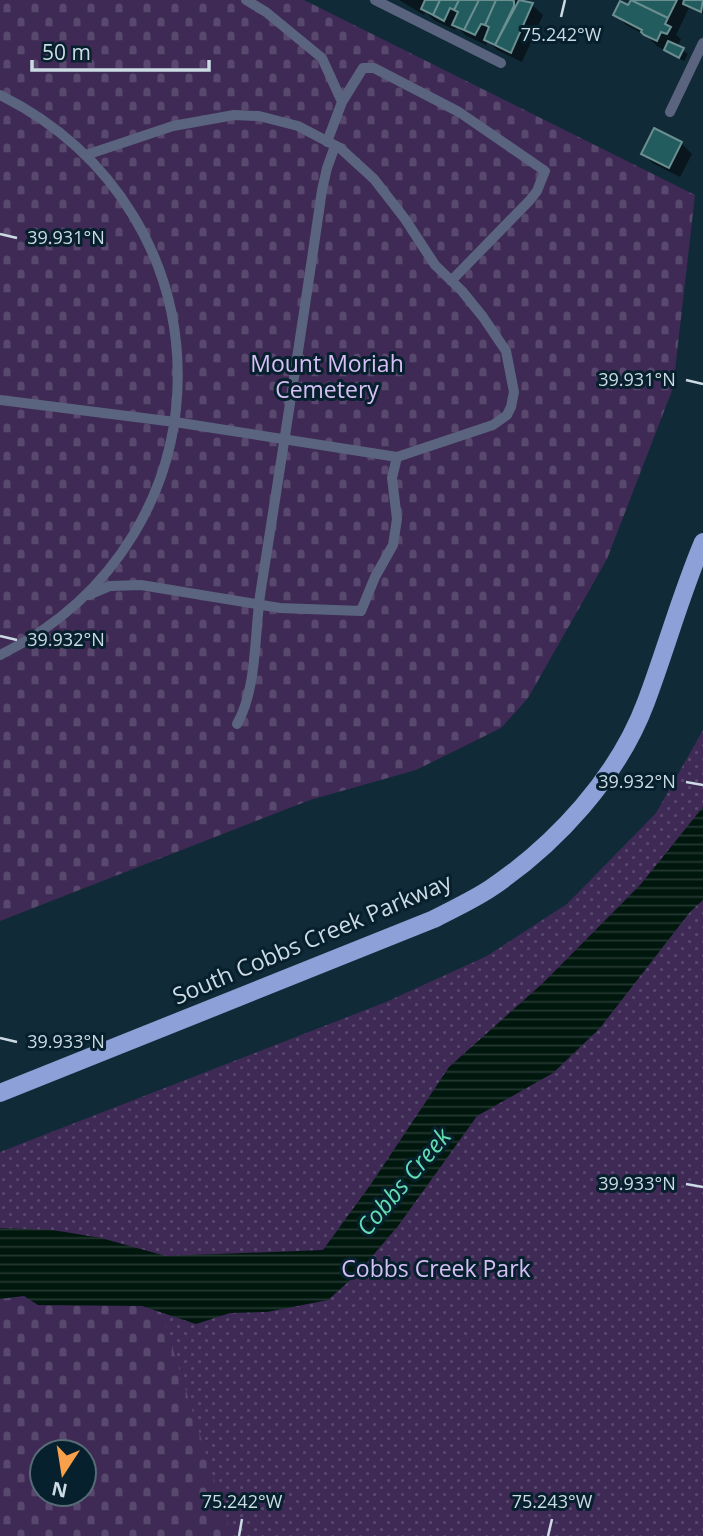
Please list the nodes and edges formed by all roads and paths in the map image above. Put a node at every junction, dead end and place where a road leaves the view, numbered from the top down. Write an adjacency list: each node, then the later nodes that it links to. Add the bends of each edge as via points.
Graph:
1 (246, 0): 6 (lane, via 322,58)
2 (375, 0): 4 (lane)
3 (703, 43): 7 (lane)
4 (501, 62)
5 (0, 95): 9 (lane, via 42,119)
6 (342, 102): 8 (lane); 10 (lane, via 363,68 374,68 459,112 545,171 530,200)
7 (670, 112)
8 (331, 144): 9 (lane, via 298,126 233,115 173,126); 10 (lane, via 374,179); 13 (lane)
9 (86, 155): 12 (lane, via 134,216 162,278 178,364)
10 (451, 281): 14 (lane, via 506,351 514,392 511,407 493,425)
11 (0, 400): 12 (lane)
12 (175, 422): 13 (lane); 16 (lane, via 151,503 122,553)
13 (285, 438): 14 (lane); 17 (lane)
14 (397, 457): 17 (lane, via 392,478 397,519 393,545 361,611)
15 (703, 542): 20 (main road, South Cobbs Creek Parkway, via 630,736 588,799 536,853 490,888 435,919)
16 (85, 596): 17 (lane, via 126,584); 18 (lane, via 41,632)
17 (258, 605): 19 (lane, via 245,710)
18 (0, 656)
19 (237, 724)
20 (0, 1093)

